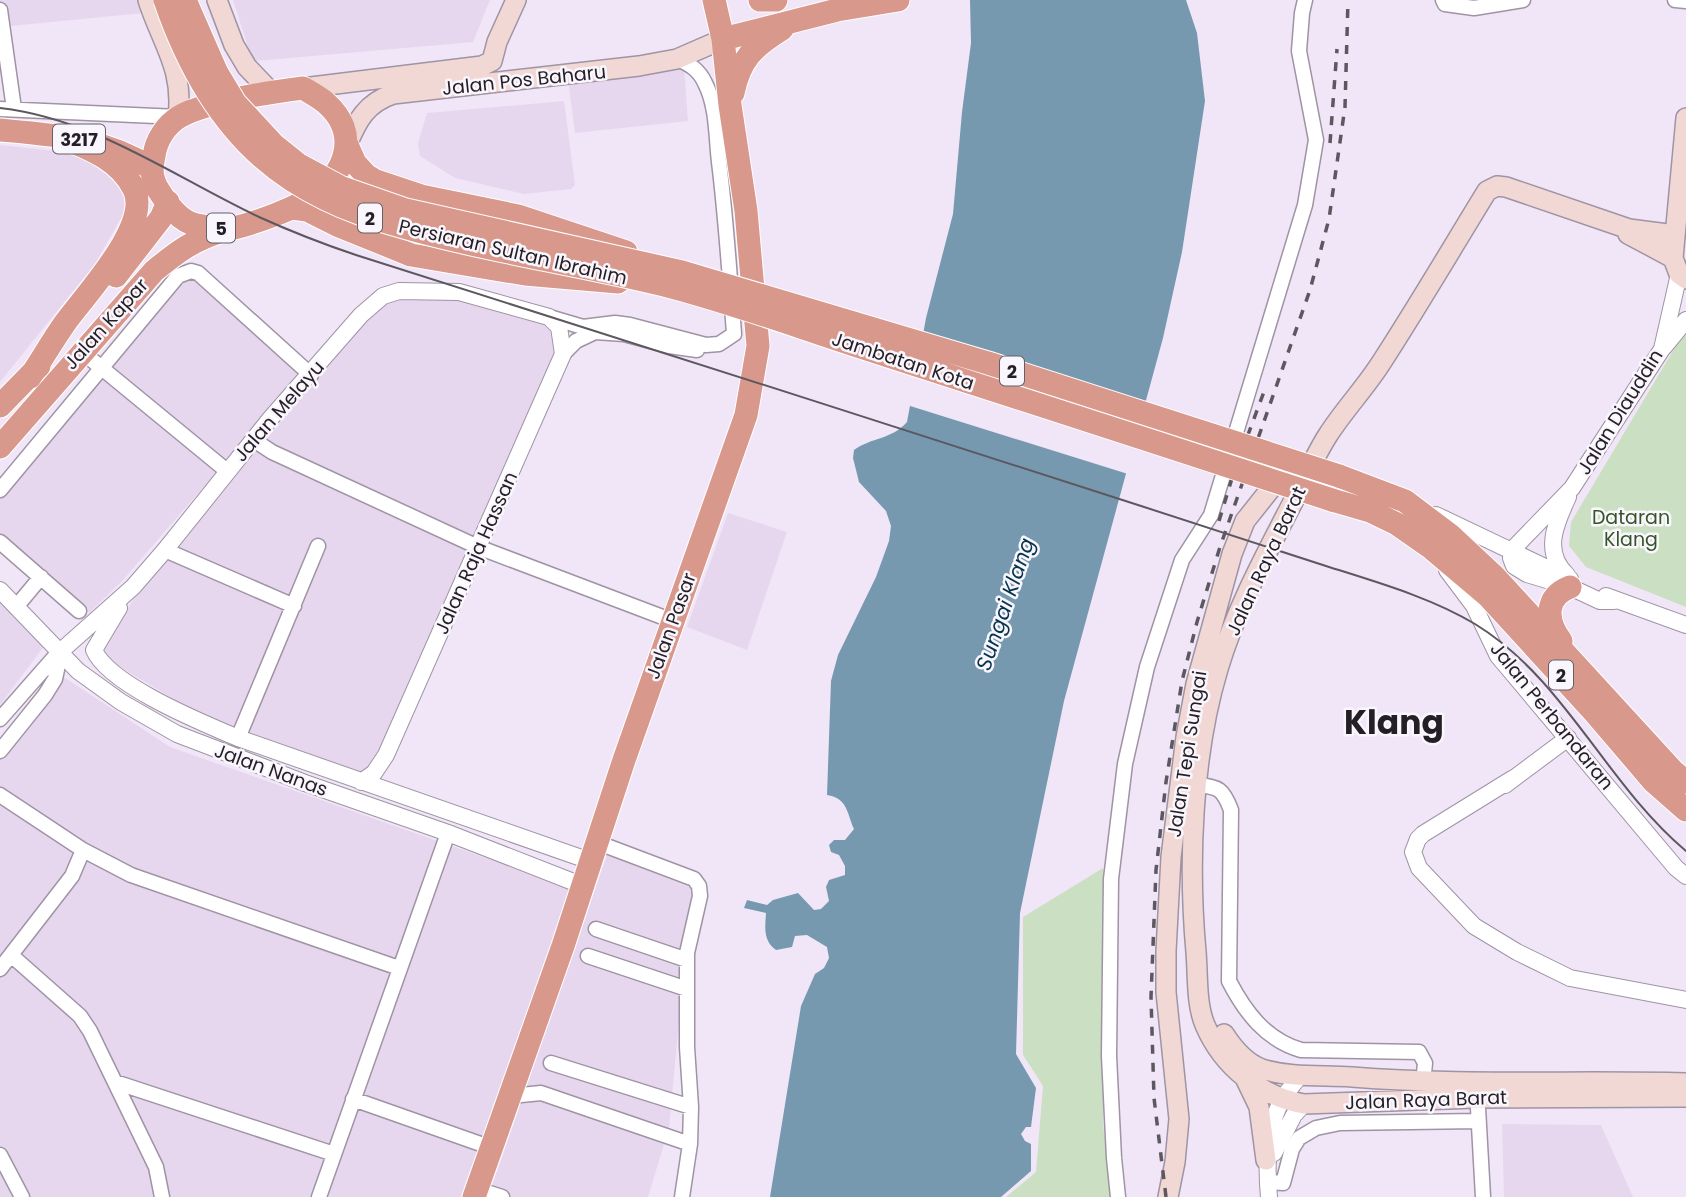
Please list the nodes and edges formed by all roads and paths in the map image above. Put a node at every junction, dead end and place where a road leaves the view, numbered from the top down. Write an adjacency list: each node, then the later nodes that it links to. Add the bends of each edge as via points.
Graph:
1 (148, 0): 25 (main road, via 174,64 181,97)
2 (165, 0): 38 (highway, Persiaran Sultan Ibrahim / 2, bridge, via 188,58 228,122 290,179 331,202 363,216 477,246)
3 (185, 0): 38 (highway, Persiaran Sultan Ibrahim / 2, bridge, via 235,103 299,165 340,187 405,210)
4 (217, 0): 22 (main road, via 234,45)
5 (516, 0): 19 (main road, Jalan Pos Baharu)
6 (713, 0): 17 (highway, Jalan Pasar)
7 (760, 0): 8 (highway)
8 (776, 0)
9 (898, 0): 16 (highway)
10 (1305, 0): 129 (street, via 1300,60 1316,140 1306,205 1212,515 1182,560 1147,667 1125,764 1111,879 1109,1056)
11 (1443, 0): 12 (street, via 1474,8)
12 (1523, 0)
13 (1675, 0): 14 (street)
14 (1686, 1)
15 (0, 9): 24 (street)
16 (804, 18): 17 (highway); 23 (highway, via 761,42 746,57)
17 (723, 38): 18 (main road, Jalan Pos Baharu); 23 (highway, Jalan Pasar)
18 (677, 59): 20 (main road, Jalan Pos Baharu); 39 (street, via 697,71 709,93 715,121 734,334 719,344 706,345 630,325 583,327)
19 (492, 61): 20 (main road); 21 (main road, Jalan Pos Baharu, via 474,69)
20 (509, 82): 29 (main road, Jalan Pos Baharu, via 382,98 366,109)
21 (303, 88): 22 (highway); 29 (highway, via 336,113)
22 (271, 92): 25 (highway)
23 (730, 105): 41 (highway, Jalan Pasar, via 746,211)
24 (7, 109): 25 (street)
25 (178, 117): 31 (highway, via 159,136)
26 (1686, 118): 30 (main road)
27 (0, 130): 28 (highway, 3217)
28 (56, 135): 31 (highway, 3217, via 93,141); 47 (highway, via 101,153 117,167 135,190 136,206 133,224 108,269 66,321)
29 (346, 145): 33 (highway, 5, via 333,178); 38 (highway, bridge, via 366,175 390,186 577,234)
30 (1685, 151): 35 (main road)
31 (151, 169): 32 (highway, 5)
32 (167, 202): 36 (highway, 5, via 192,224); 47 (highway, Jalan Kapar, via 140,246)
33 (292, 208): 36 (highway, 5); 38 (highway, bridge, via 307,210 411,255 525,274)
34 (1596, 218): 35 (main road, via 1629,229); 37 (main road); 49 (main road, Jalan Raya Barat, via 1506,187 1487,191 1380,364)
35 (1680, 225): 37 (main road)
36 (232, 229): 43 (highway, Jalan Kapar / 5, via 199,238 153,271)
37 (1679, 270): 42 (street, Jalan Diauddin)
38 (678, 280): 55 (highway, Jambatan Kota / 2, bridge, via 988,363); 63 (highway, Jambatan Kota / 2, bridge, via 1370,511)
39 (549, 317): 44 (street, via 559,327); 46 (street, Jalan Melayu, via 459,292 399,291 383,296 361,315)
40 (1686, 320): 42 (street)
41 (755, 324): 44 (street, via 732,348 718,351 595,332); 73 (highway, Jalan Pasar, via 758,346 746,415)
42 (1662, 349): 53 (street, Jalan Diauddin)
43 (82, 351): 45 (street); 51 (highway, Jalan Kapar / 5)
44 (563, 354): 62 (street, Jalan Raja Hassan)
45 (102, 368): 46 (street, via 178,276 191,271); 52 (street); 54 (street)
46 (311, 374): 50 (street, Jalan Melayu)
47 (30, 377): 48 (highway, Jalan Kapar)
48 (0, 406)
49 (1328, 435): 56 (main road, Jalan Tepi Sungai, via 1276,482); 58 (main road, Jalan Raya Barat)
50 (254, 440): 52 (street, Jalan Melayu); 62 (street)
51 (0, 447)
52 (227, 471): 64 (street, Jalan Melayu)
53 (1572, 488): 57 (street, Jalan Diauddin); 67 (street, via 1553,533 1557,565)
54 (0, 490)
55 (1405, 501): 59 (street); 76 (highway, 2, via 1495,577)
56 (1245, 521): 58 (main road); 130 (main road, Jalan Tepi Sungai, via 1196,684 1171,857 1166,992 1178,1118)
57 (1529, 532): 59 (street); 65 (street, Jalan Diauddin)
58 (1277, 533): 85 (main road, Jalan Raya Barat, via 1218,667 1204,728)
59 (1489, 541): 65 (street)
60 (0, 542): 66 (street)
61 (318, 546): 70 (street)
62 (478, 547): 73 (street); 83 (street, Jalan Raja Hassan, via 386,755 374,774)
63 (1430, 547): 77 (street, Jalan Perbandaran, via 1474,606 1495,650); 87 (highway, 2, via 1488,596 1653,781)
64 (165, 550): 68 (street, Jalan Melayu); 70 (street)
65 (1512, 550): 67 (street, via 1511,558 1520,571)
66 (41, 577): 71 (street); 72 (street)
67 (1574, 585): 74 (street, via 1600,601 1614,601); 76 (highway, via 1558,592 1551,617 1558,637)
68 (133, 587): 75 (street, Jalan Melayu); 79 (street, Jalan Nanas, via 94,650 99,660 184,715)
69 (0, 590): 71 (street, Jalan Nanas)
70 (294, 606): 79 (street)
71 (16, 607): 75 (street, Jalan Nanas)
72 (79, 611)
73 (673, 621): 90 (highway, Jalan Pasar)
74 (1686, 625)
75 (61, 651): 78 (street); 81 (street, via 55,679); 88 (street, Jalan Nanas, via 78,671 121,702 177,734)
76 (1616, 709): 84 (highway, 2)
77 (1548, 715): 80 (street, Jalan Perbandaran); 82 (street)
78 (0, 719)
79 (238, 738): 83 (street, Jalan Nanas)
80 (1568, 738): 82 (street); 91 (street, Jalan Perbandaran)
81 (0, 751)
82 (1549, 752): 101 (street, via 1423,834 1413,848 1419,868 1475,926 1517,952 1570,978)
83 (361, 782): 90 (street, Jalan Nanas)
84 (1686, 782)
85 (1198, 785): 99 (main road, Jalan Raya Barat, via 1193,919); 107 (street, Jalan Raya Barat, via 1217,787 1231,810 1229,981 1240,1003 1261,1028 1301,1050 1419,1052 1425,1063)
86 (0, 795): 89 (street)
87 (1686, 810)
88 (448, 833): 92 (street, Jalan Nanas); 97 (street)
89 (83, 850): 94 (street, via 72,876); 97 (street, via 169,890)
90 (593, 852): 92 (highway, Jalan Pasar); 96 (street, via 694,879 700,896)
91 (1681, 872)
92 (582, 885): 110 (highway, Jalan Pasar)
93 (596, 929): 96 (street)
94 (11, 955): 98 (street); 106 (street, via 80,1016)
95 (587, 956): 100 (street)
96 (687, 960): 100 (street)
97 (399, 968): 112 (street)
98 (0, 969)
99 (1198, 979): 103 (main road, Jalan Raya Barat, via 1236,1052 1259,1068); 105 (main road, Jalan Raya Barat, via 1205,1024)
100 (687, 989): 116 (street)
101 (1686, 1000)
102 (551, 1063): 116 (street)
103 (1300, 1076): 104 (main road, Jalan Raya Barat); 113 (street)
104 (1333, 1076): 107 (main road, Jalan Raya Barat); 114 (main road, via 1307,1085 1311,1096)
105 (1245, 1079): 113 (main road, Jalan Raya Barat); 122 (main road, via 1259,1107)
106 (115, 1083): 120 (street); 125 (street, via 156,1167)
107 (1423, 1083): 109 (main road, Jalan Raya Barat)
108 (1686, 1083): 109 (main road, Jalan Raya Barat, via 1589,1080)
109 (1477, 1090): 111 (main road, Jalan Raya Barat); 114 (main road, Jalan Raya Barat); 117 (street)
110 (510, 1096): 118 (street, via 541,1093); 119 (highway, Jalan Pasar)
111 (1686, 1097)
112 (354, 1098): 119 (street); 120 (street)
113 (1282, 1100): 115 (main road, Jalan Raya Barat); 122 (street)
114 (1382, 1102): 115 (main road, Jalan Raya Barat)
115 (1304, 1104): 122 (street, via 1289,1123)
116 (691, 1107): 118 (street)
117 (1478, 1121): 122 (street, via 1340,1123 1316,1128 1299,1138 1292,1149 1283,1183); 131 (street)
118 (690, 1144): 128 (street)
119 (492, 1148): 123 (highway, Jalan Pasar)
120 (334, 1154): 126 (street)
121 (0, 1155): 124 (street)
122 (1267, 1177)
123 (478, 1192): 127 (street)
124 (22, 1197)
125 (162, 1197)
126 (319, 1197)
127 (502, 1197)
128 (682, 1197)
129 (1118, 1197)
130 (1168, 1197)
131 (1483, 1197)

